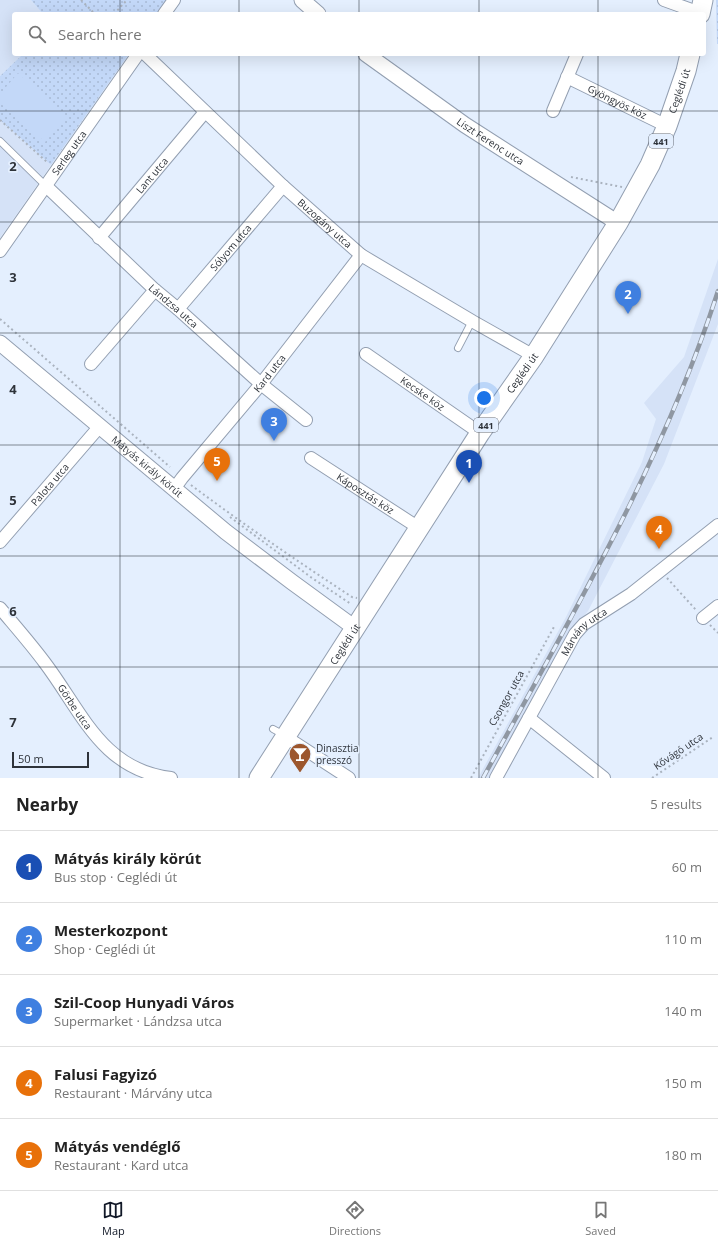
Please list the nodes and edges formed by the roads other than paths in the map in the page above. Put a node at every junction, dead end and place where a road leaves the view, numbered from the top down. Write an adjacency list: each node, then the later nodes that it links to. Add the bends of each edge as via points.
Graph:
1 (174, 0): 5 (street)
2 (302, 0): 6 (street)
3 (664, 0): 4 (street)
4 (701, 9)
5 (165, 12)
6 (316, 12)
7 (137, 56): 17 (street, Serleg utca)
8 (147, 56): 14 (street, Buzogány utca)
9 (369, 56): 19 (street, Liszt Ferenc utca, via 465,124)
10 (576, 56): 12 (street)
11 (690, 56): 15 (main road, Ceglédi út / 441)
12 (567, 77): 13 (street); 15 (street, Gyöngyös köz)
13 (553, 110)
14 (205, 112): 18 (street, Buzogány utca); 20 (street, Lant utca)
15 (667, 126): 19 (main road, Ceglédi út / 441, via 650,166)
16 (0, 141): 17 (lane)
17 (46, 186): 20 (street, Lándzsa utca); 21 (street, Serleg utca)
18 (283, 186): 22 (street, Buzogány utca); 24 (street, Sólyom utca)
19 (618, 223): 29 (main road, Ceglédi út / 441)
20 (99, 238): 23 (street, Lándzsa utca)
21 (0, 251)
22 (361, 255): 25 (street, Buzogány utca); 31 (street, Kard utca)
23 (155, 290): 24 (street, Lándzsa utca); 30 (street)
24 (178, 309): 31 (street, Lándzsa utca)
25 (472, 321): 27 (lane); 29 (street, Buzogány utca)
26 (0, 343): 33 (street, Mátyás király körút)
27 (458, 348)
28 (366, 354): 34 (street, Kecske köz)
29 (534, 356): 34 (main road, Ceglédi út / 441)
30 (91, 364)
31 (261, 384): 32 (street, Lándzsa utca); 36 (street, Kard utca)
32 (306, 420)
33 (100, 426): 36 (street, Mátyás király körút); 39 (street, Palota utca)
34 (480, 433): 38 (main road, Ceglédi út / 441)
35 (311, 458): 38 (street, Káposztás köz)
36 (178, 484): 43 (street, Mátyás király körút, via 226,532)
37 (718, 525): 44 (street, Márvány utca, via 631,594 584,624 575,634)
38 (420, 528): 43 (main road, Ceglédi út / 441)
39 (0, 542)
40 (718, 606): 42 (street)
41 (0, 608): 46 (street, Görbe utca, via 45,662 94,733 111,752 138,769)
42 (703, 618)
43 (356, 628): 45 (main road, Ceglédi út / 441)
44 (529, 718): 49 (street, Márvány utca); 50 (street)
45 (280, 733): 47 (main road, Ceglédi út / 441); 48 (street)
46 (171, 778)
47 (259, 778)
48 (349, 778)
49 (496, 778)
50 (604, 778)

